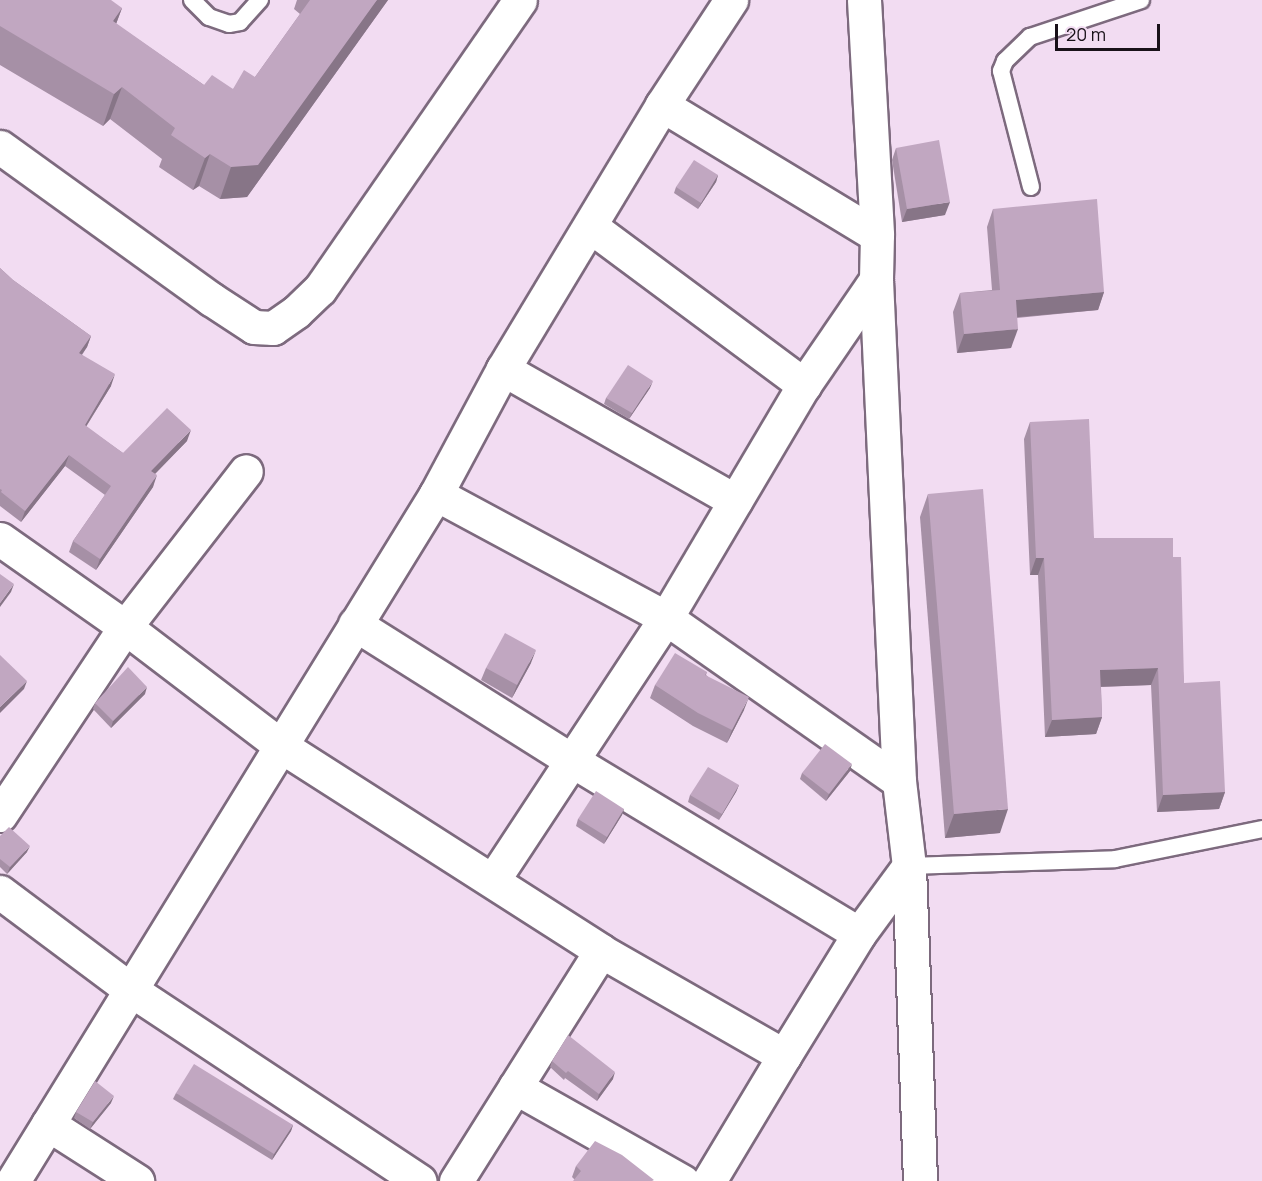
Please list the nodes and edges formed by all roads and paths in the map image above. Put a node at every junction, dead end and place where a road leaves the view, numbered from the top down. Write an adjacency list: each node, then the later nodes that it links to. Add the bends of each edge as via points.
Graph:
1 (192, 0): 2 (lane, via 209,17 229,24 240,22)
2 (260, 0)
3 (520, 0): 8 (street, via 320,289 273,328 254,327 211,299)
4 (864, 0): 11 (street)
5 (1141, 0): 9 (lane, via 1030,37 1005,61 1001,71)
6 (721, 4): 7 (street)
7 (662, 105): 10 (street); 11 (street)
8 (0, 147)
9 (1031, 187)
10 (590, 226): 13 (street); 14 (street)
11 (877, 235): 12 (street)
12 (876, 280): 14 (street); 24 (street)
13 (503, 369): 16 (street); 17 (street)
14 (804, 385): 17 (street)
15 (246, 471): 21 (street)
16 (436, 494): 19 (street); 20 (street)
17 (735, 501): 19 (street)
18 (0, 539): 21 (street)
19 (666, 618): 23 (street); 24 (street)
20 (355, 624): 22 (street); 23 (street)
21 (125, 627): 22 (street); 25 (street)
22 (281, 746): 28 (street); 32 (street)
23 (571, 760): 28 (street); 30 (street)
24 (899, 781): 27 (street)
25 (0, 815)
26 (1262, 829): 27 (lane, via 1115,859)
27 (909, 866): 30 (street); 42 (street)
28 (493, 880): 31 (street)
29 (0, 892): 32 (street)
30 (859, 934): 33 (street)
31 (601, 951): 33 (street); 34 (street)
32 (131, 990): 35 (street); 38 (street)
33 (784, 1056): 41 (street)
34 (515, 1087): 39 (street); 40 (street)
35 (48, 1124): 36 (street); 37 (street)
36 (13, 1181)
37 (137, 1181)
38 (420, 1181)
39 (456, 1181)
40 (682, 1181)
41 (709, 1181)
42 (920, 1181)

